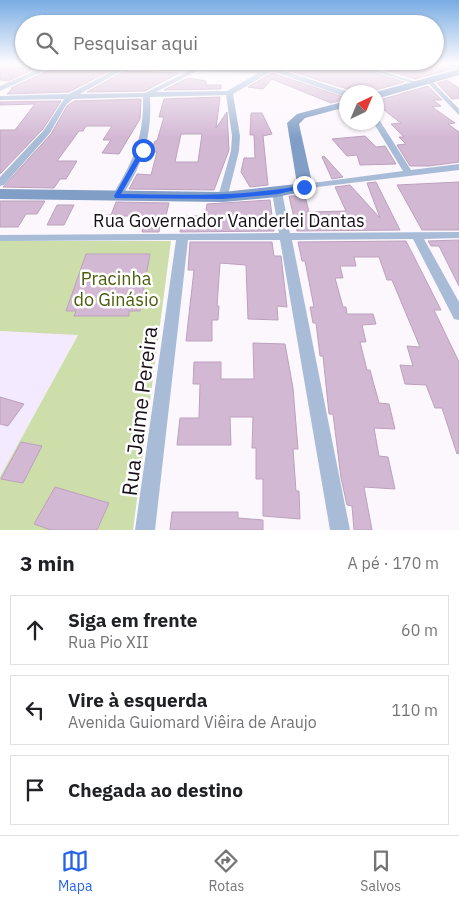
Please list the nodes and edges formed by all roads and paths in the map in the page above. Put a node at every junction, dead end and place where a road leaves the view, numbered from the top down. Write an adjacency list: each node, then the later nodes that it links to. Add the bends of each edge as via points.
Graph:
1 (84, 89): 9 (street)
2 (158, 89): 8 (street)
3 (236, 89): 6 (street)
4 (401, 89): 7 (street)
5 (432, 89): 12 (street)
6 (229, 93): 8 (street); 21 (street, via 236,136)
7 (384, 94)
8 (146, 95): 9 (street); 20 (street, via 148,112 143,150)
9 (71, 96): 10 (street); 16 (street, via 47,131)
10 (0, 98)
11 (339, 106): 17 (street, via 301,116 293,123)
12 (459, 113)
13 (382, 130): 15 (street)
14 (459, 167): 15 (street)
15 (409, 174): 17 (street)
16 (0, 183)
17 (304, 187): 18 (street)
18 (278, 192): 21 (street); 24 (street)
19 (0, 194): 20 (street)
20 (117, 196): 21 (street)
21 (223, 197)
22 (459, 235): 23 (street, Rua Governador Vanderlei Dantas)
23 (417, 236): 24 (street, Rua Governador Vanderlei Dantas); 27 (street)
24 (287, 237): 26 (street, Rua Governador Vanderlei Dantas); 29 (street)
25 (0, 238): 26 (street, Rua Governador Vanderlei Dantas)
26 (182, 238): 28 (street, Rua Jaime Pereira)
27 (459, 315)
28 (145, 530)
29 (340, 530)

